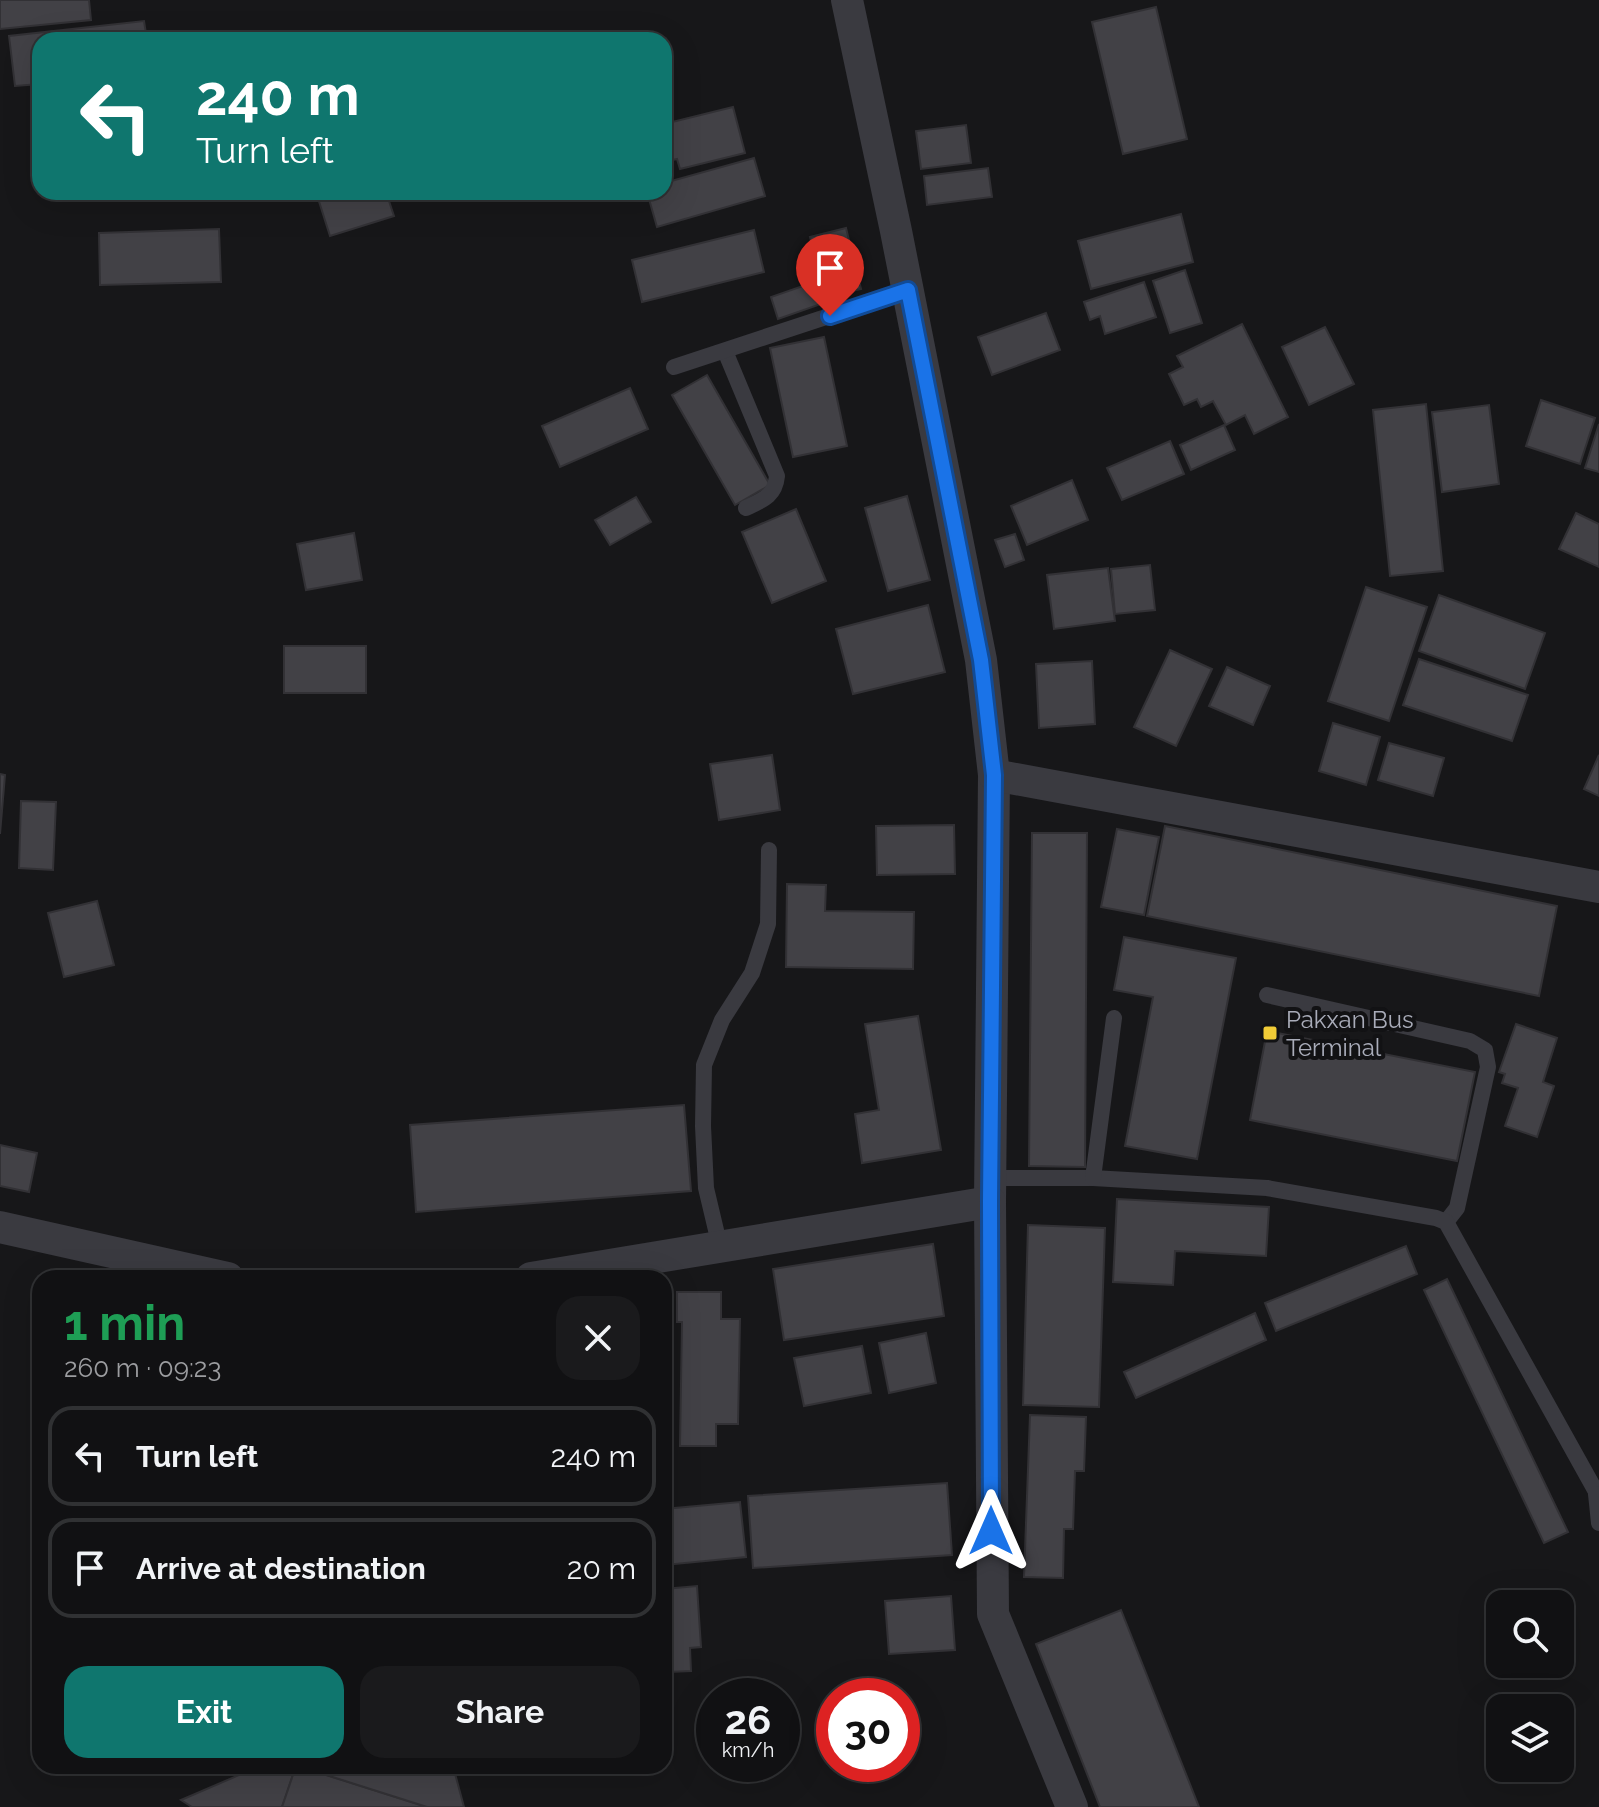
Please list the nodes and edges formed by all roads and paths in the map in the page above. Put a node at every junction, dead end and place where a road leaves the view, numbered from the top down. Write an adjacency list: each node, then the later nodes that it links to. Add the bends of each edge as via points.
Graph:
1 (847, 0): 2 (street)
2 (908, 290): 3 (lane); 6 (street, via 981,660)
3 (725, 351): 4 (lane); 5 (lane, via 777,476 768,498)
4 (674, 367)
5 (746, 508)
6 (994, 775): 8 (street); 12 (street)
7 (769, 850): 15 (lane, via 768,924 752,973 722,1020 704,1065 706,1188)
8 (1599, 887)
9 (1267, 995): 13 (lane, via 1470,1041 1485,1050 1488,1067 1457,1208)
10 (1114, 1018): 11 (lane)
11 (1093, 1178): 12 (lane); 13 (lane, via 1267,1188)
12 (990, 1190): 15 (street); 20 (street, via 993,1614)
13 (1446, 1222): 18 (lane)
14 (0, 1227): 16 (street)
15 (720, 1247): 17 (street)
16 (192, 1270)
17 (580, 1270)
18 (1598, 1495): 19 (lane)
19 (1599, 1523)
20 (1072, 1807)

